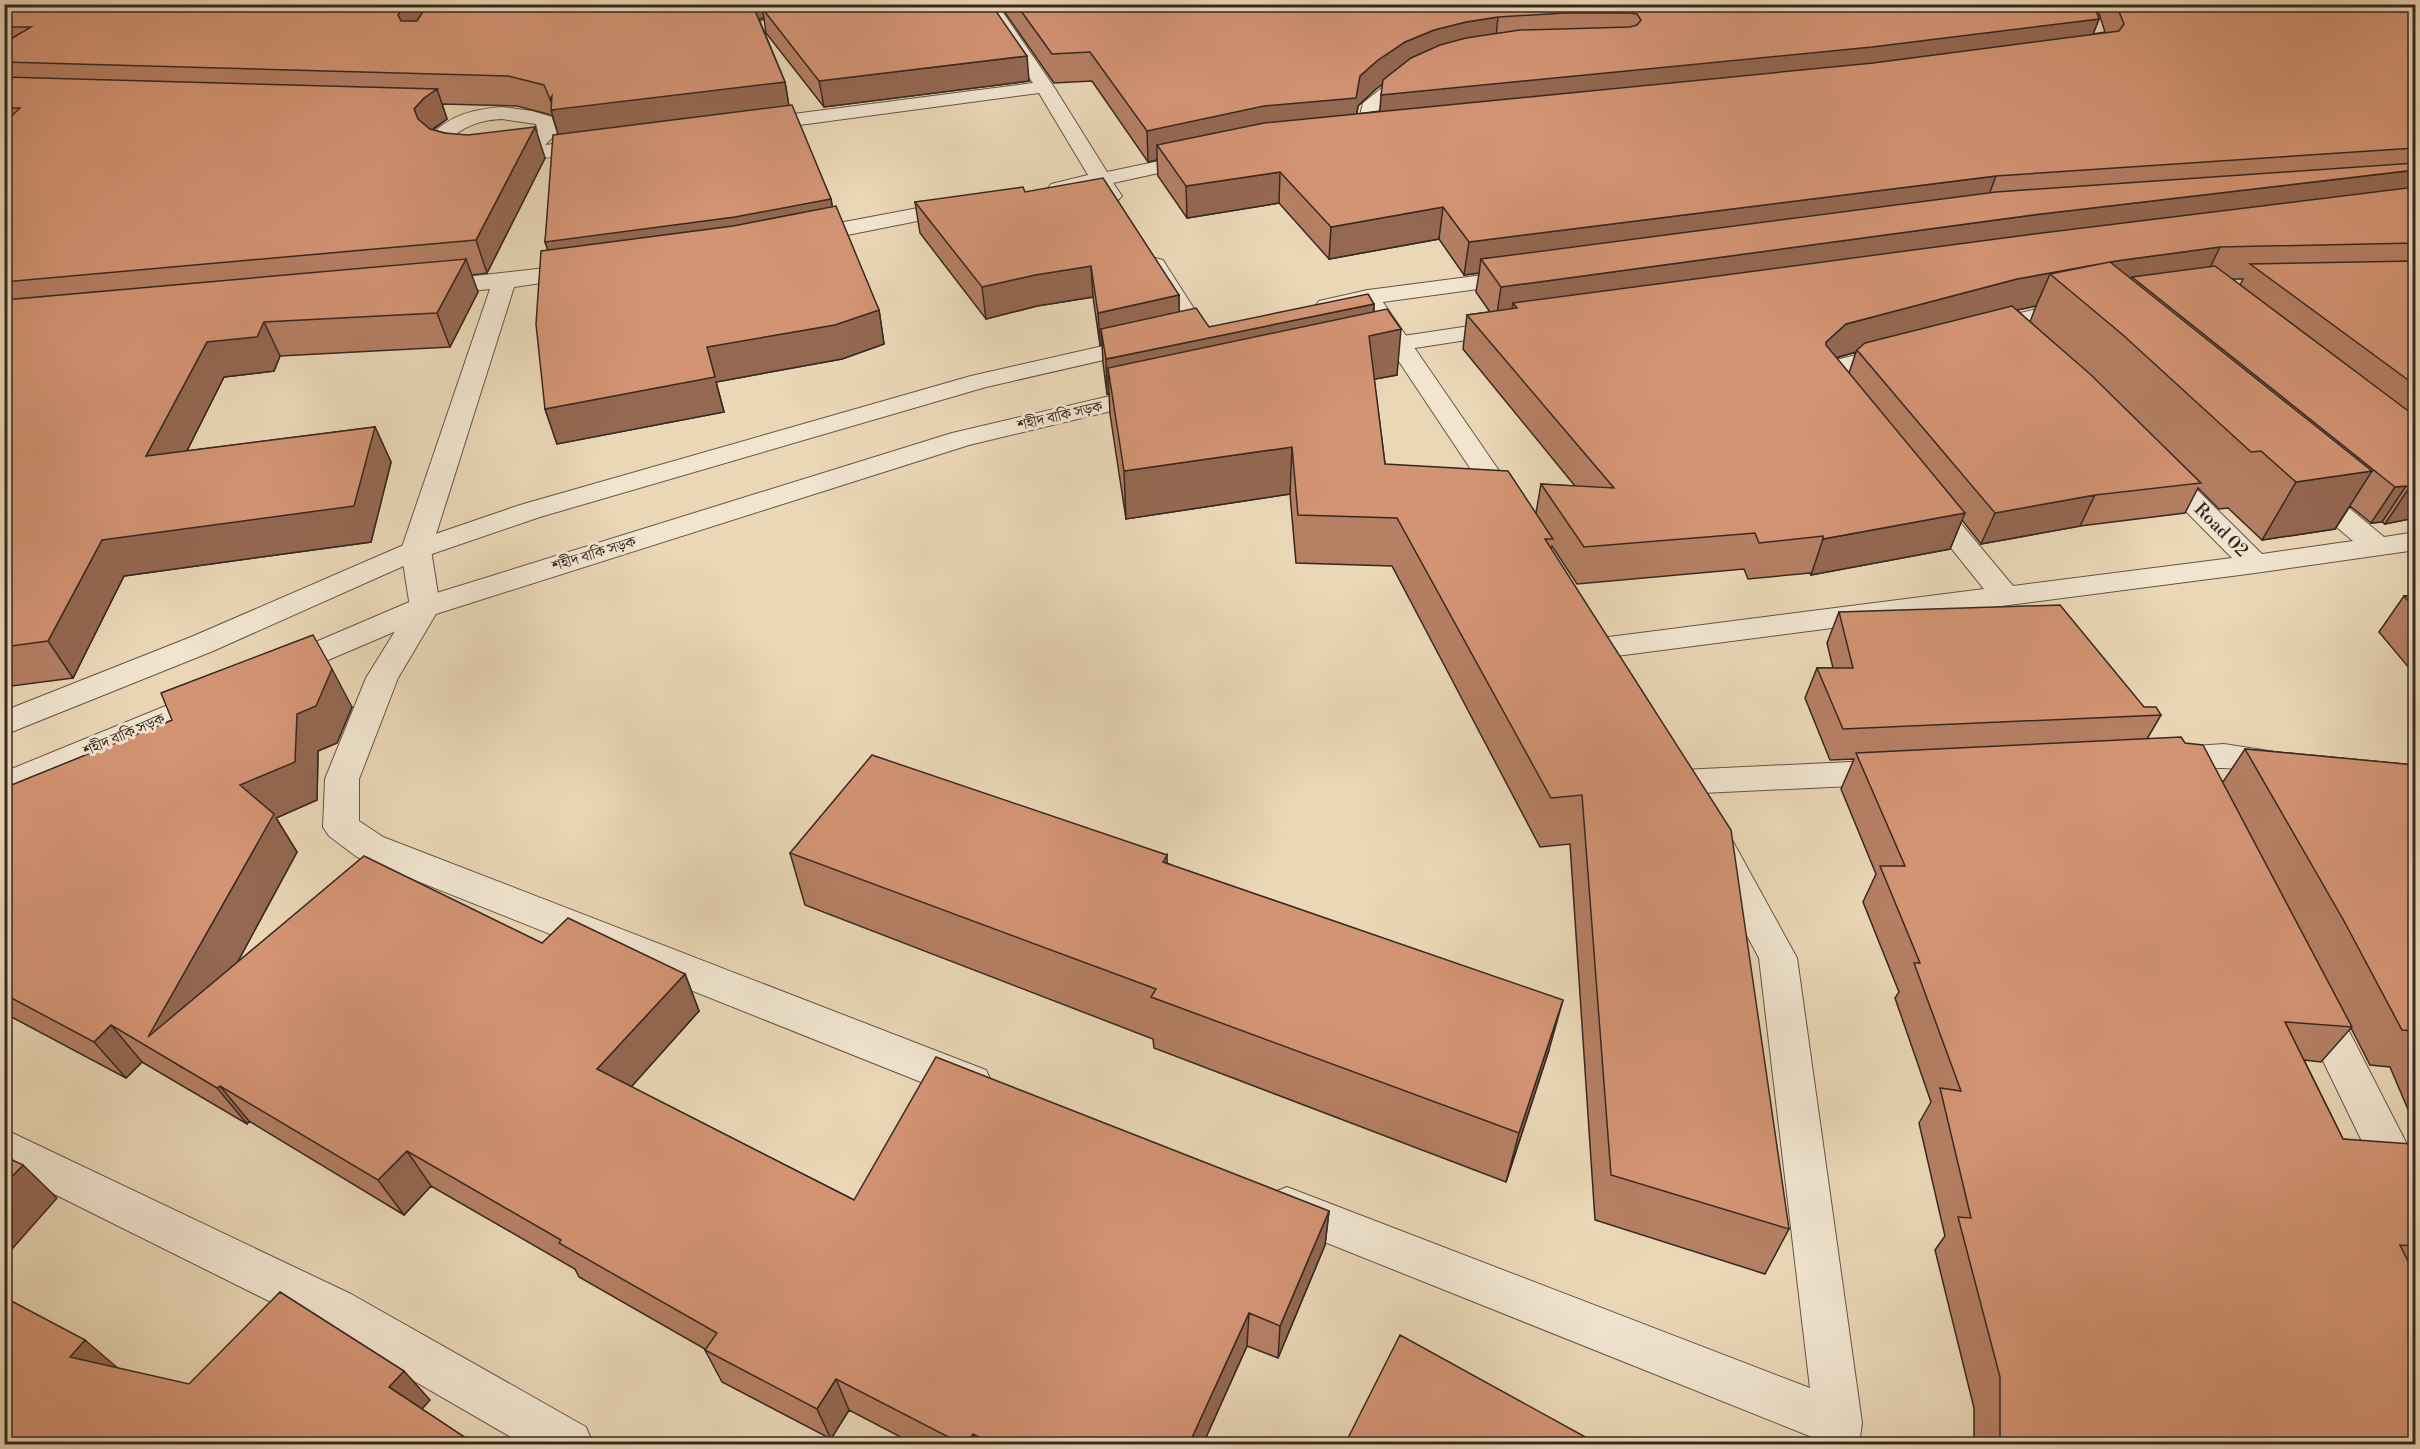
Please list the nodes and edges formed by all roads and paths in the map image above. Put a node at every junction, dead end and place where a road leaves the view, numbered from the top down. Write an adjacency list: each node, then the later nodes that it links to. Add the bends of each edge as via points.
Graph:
1 (690, 4): 3 (street, via 693,18 733,29)
2 (987, 4): 5 (street)
3 (826, 20)
4 (1434, 67): 10 (street, via 1405,79 1370,107)
5 (1046, 87): 8 (street); 15 (street)
6 (442, 111): 7 (street)
7 (498, 113): 13 (street, via 527,114 545,120 548,132 534,144); 13 (street, via 465,120 445,130 437,141 441,150 456,156)
8 (738, 127)
9 (1388, 133): 10 (street)
10 (1365, 135): 11 (street)
11 (1342, 137)
12 (608, 144): 13 (street)
13 (507, 154)
14 (1216, 155): 15 (street)
15 (1100, 180): 16 (street); 18 (street)
16 (1042, 191)
17 (984, 202): 19 (street)
18 (1124, 218)
19 (787, 240)
20 (1142, 246): 43 (street, via 1207,330 980,381 530,511)
21 (598, 268): 23 (street)
22 (1549, 273): 25 (street)
23 (504, 282): 24 (street); 43 (street)
24 (409, 290)
25 (1368, 297): 27 (street); 31 (street)
26 (2099, 307): 28 (street)
27 (1301, 311)
28 (2004, 322): 30 (street); 32 (street)
29 (1535, 324): 31 (street)
30 (1960, 335)
31 (1399, 343): 34 (street); 40 (street)
32 (2029, 345)
33 (1915, 347): 36 (street, via 1845,365 1830,378)
34 (1336, 354)
35 (1178, 388): 46 (street, শহীদ বাকি সড়ক, via 961,439)
36 (1861, 418)
37 (2146, 455): 44 (street, Road 02)
38 (2286, 470): 42 (street)
39 (1911, 480): 45 (street)
40 (1526, 531)
41 (2415, 541): 42 (street)
42 (2378, 547): 44 (street)
43 (416, 550): 46 (street); 48 (street, via 202,644)
44 (2255, 564): 45 (street)
45 (2005, 596): 47 (street, via 1610,662)
46 (425, 607): 52 (street, শহীদ বাকি সড়ক); 54 (street, via 382,678 342,779 341,827 370,847)
47 (1582, 619)
48 (4, 724)
49 (2140, 761): 50 (street, via 2196,775 2224,756)
50 (2314, 769)
51 (1929, 771): 58 (street, via 1673,767 1778,958)
52 (4, 786)
53 (2299, 969): 57 (street)
54 (1004, 1096)
55 (4, 1148): 59 (street, via 335,1310)
56 (1248, 1192): 58 (street)
57 (2415, 1208)
58 (1837, 1434)
59 (569, 1444)

